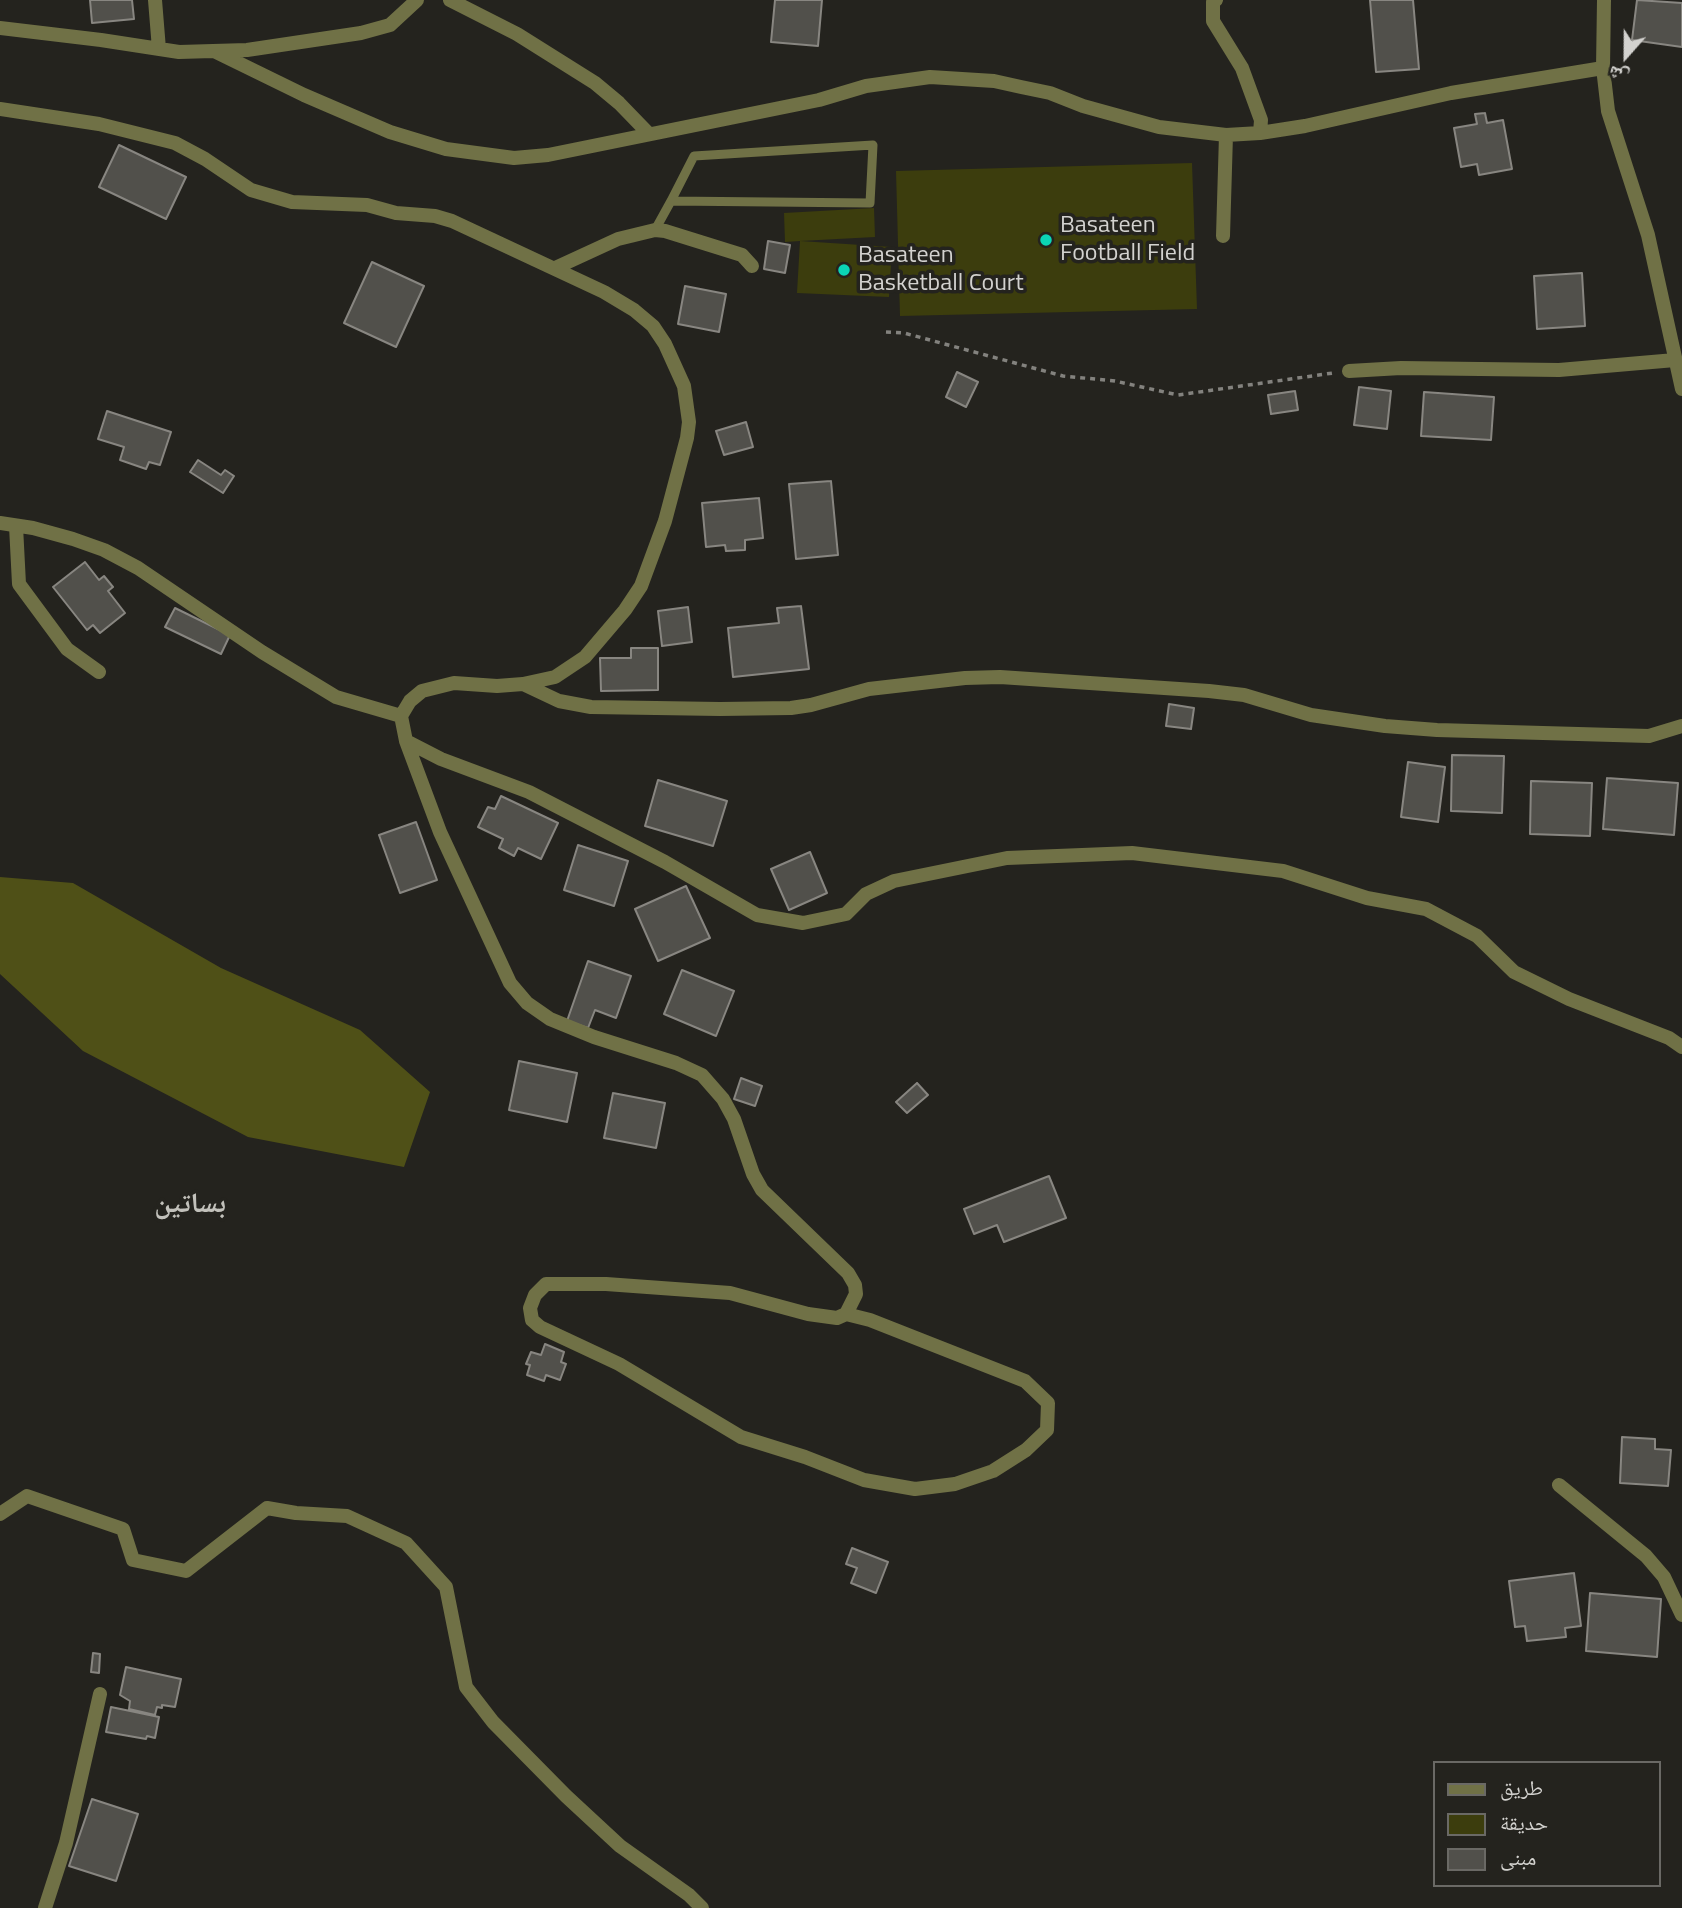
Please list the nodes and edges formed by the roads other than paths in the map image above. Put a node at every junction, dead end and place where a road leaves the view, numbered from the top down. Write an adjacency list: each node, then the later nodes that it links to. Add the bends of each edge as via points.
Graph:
1 (155, 0): 7 (street)
2 (417, 0): 8 (street, via 390,25 370,31 282,46)
3 (450, 0): 11 (street, via 586,76)
4 (1216, 0): 12 (street, via 1213,21 1242,68 1261,120)
5 (1604, 0): 9 (street)
6 (0, 29): 7 (street)
7 (159, 49): 8 (street)
8 (214, 51): 11 (street, via 390,132 446,149 513,158)
9 (1604, 68): 12 (street, via 1465,90); 19 (street, via 1608,111 1648,235)
10 (0, 109): 18 (street, via 99,124 175,143 251,190 292,202 367,205 435,216)
11 (649, 134): 13 (street, via 820,100 866,86 930,77 994,81 1050,93 1137,122)
12 (1260, 134): 13 (street)
13 (1226, 135): 16 (street)
14 (671, 201): 14 (lane, via 694,156 873,145 870,203); 15 (lane)
15 (655, 230): 17 (street, via 742,255); 18 (street, via 618,239)
16 (1223, 236)
17 (752, 267)
18 (555, 268): 25 (street, via 634,310 653,327 684,386 689,422 666,521 641,586 585,657 555,677)
19 (1675, 360): 20 (street, via 1559,370); 21 (street)
20 (1349, 371)
21 (1682, 389)
22 (0, 523): 23 (street)
23 (16, 526): 24 (street, via 19,584 67,649); 26 (street, via 104,550 336,697)
24 (99, 672)
25 (523, 684): 26 (street, via 434,687 410,701); 27 (street, via 559,701 591,707 791,708 869,689 1000,677 1244,695 1311,715 1437,730 1649,736)
26 (401, 716): 28 (street)
27 (1682, 726)
28 (405, 741): 29 (street, via 529,792 757,915 803,923 846,914 866,894 894,881 1007,858 1132,853 1256,867 1426,909 1477,936 1514,972); 30 (street, via 440,832 510,983 527,1003 550,1018 702,1075 734,1119 762,1190 848,1273 856,1294)
29 (1682, 1047)
30 (846, 1314): 30 (street, via 827,1318 730,1293 575,1283 546,1284 530,1308 532,1320 540,1327 619,1364 741,1437 864,1480 915,1489 955,1484 993,1471 1047,1430 1048,1404 1025,1381)
31 (1559, 1485): 33 (street, via 1646,1556 1664,1577)
32 (0, 1514): 36 (street, via 27,1496 123,1529 133,1560 186,1570 267,1508 347,1516 406,1543 446,1587 466,1687 493,1722 620,1846)
33 (1682, 1615)
34 (100, 1694): 35 (street, via 66,1843)
35 (45, 1908)
36 (702, 1908)

